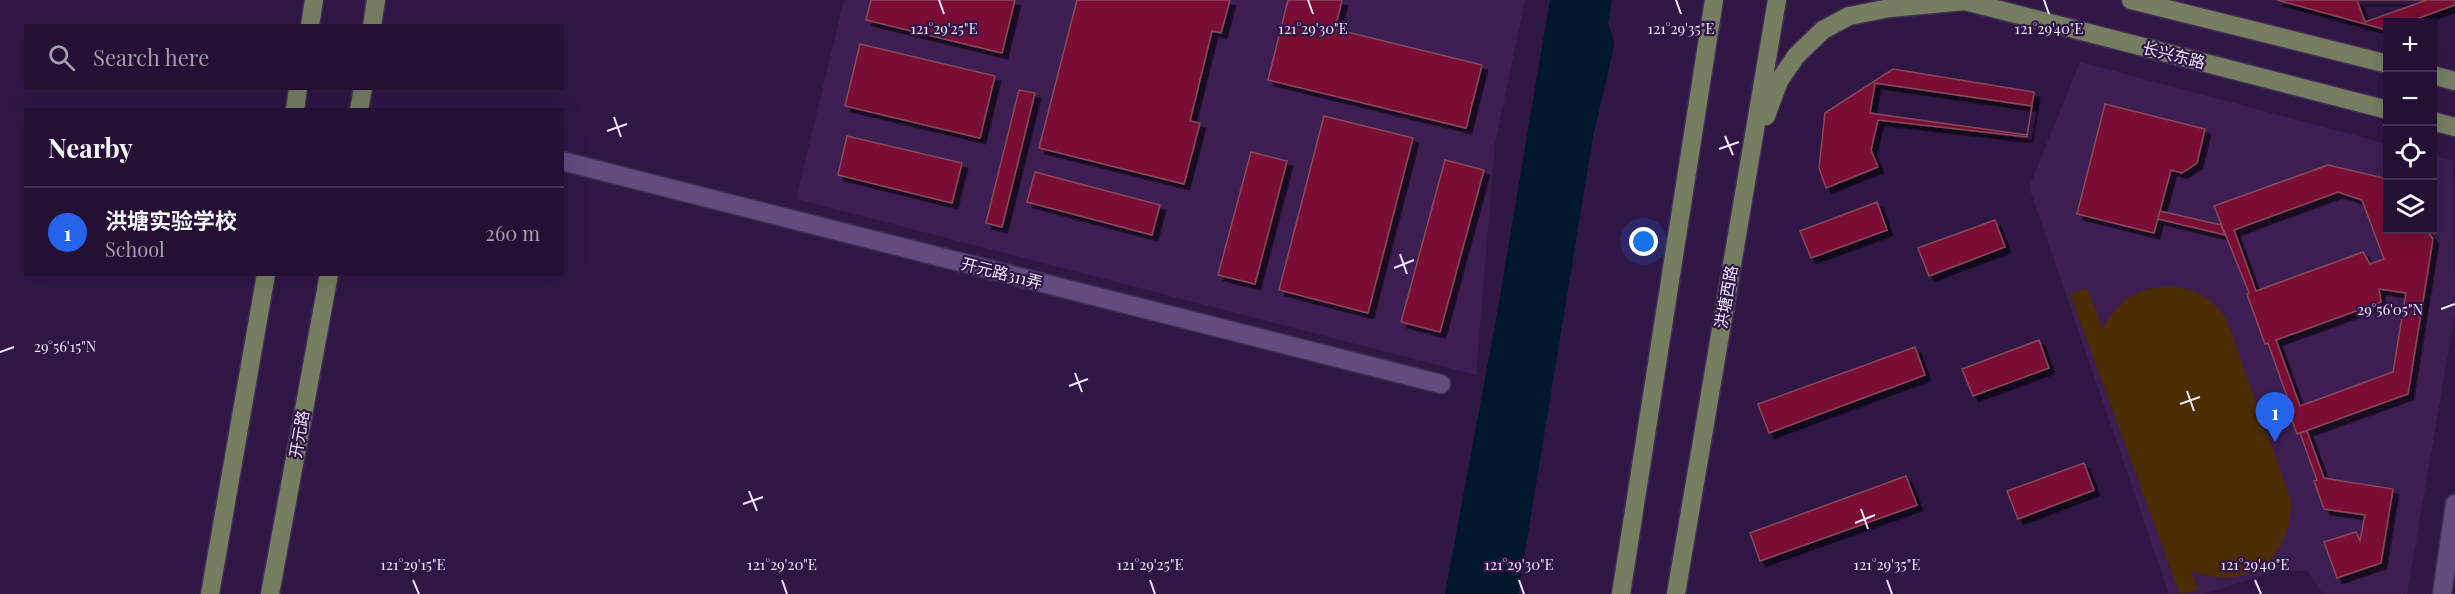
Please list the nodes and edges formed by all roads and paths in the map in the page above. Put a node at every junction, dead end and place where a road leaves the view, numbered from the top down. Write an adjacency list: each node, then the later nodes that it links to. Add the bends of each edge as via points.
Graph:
1 (314, 0): 7 (main road)
2 (376, 0): 8 (main road)
3 (1714, 0): 27 (main road)
4 (1777, 0): 19 (main road, 洪塘西路)
5 (2132, 0): 9 (main road)
6 (1963, 1): 16 (main road, 长兴东路); 19 (main road, 长兴东路, via 1849,16 1823,30 1796,56 1779,81)
7 (309, 24)
8 (372, 24)
9 (2383, 63)
10 (2437, 76): 11 (main road)
11 (2455, 81)
12 (298, 90): 14 (main road)
13 (363, 90): 15 (main road)
14 (295, 108)
15 (359, 108)
16 (2383, 109)
17 (2437, 122): 18 (main road)
18 (2455, 127)
19 (1750, 160): 28 (main road, 洪塘西路)
20 (564, 162): 23 (street, 开元路311弄)
21 (266, 276): 25 (main road)
22 (329, 276): 26 (main road, 开元路)
23 (1441, 384)
24 (2455, 504): 29 (street)
25 (210, 594)
26 (270, 594)
27 (1621, 594)
28 (1676, 594)
29 (2442, 594)

